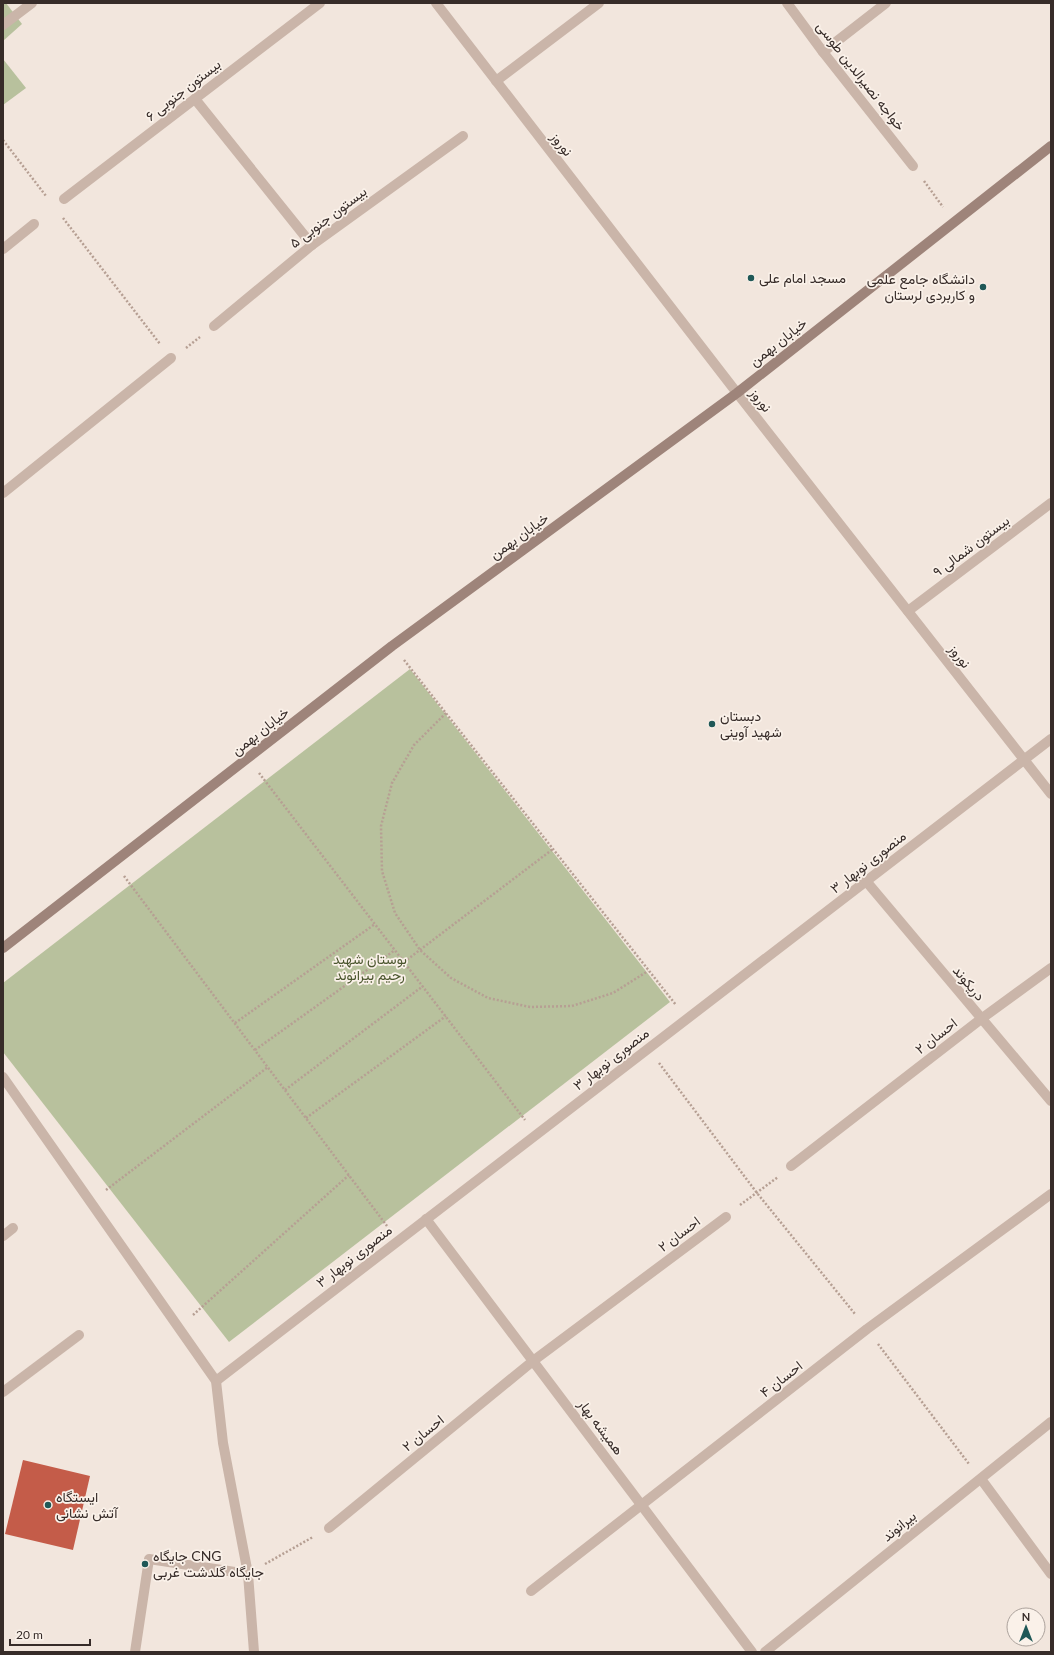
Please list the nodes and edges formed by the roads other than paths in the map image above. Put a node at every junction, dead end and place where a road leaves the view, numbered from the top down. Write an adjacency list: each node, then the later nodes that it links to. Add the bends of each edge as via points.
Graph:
1 (32, 3): 7 (street)
2 (320, 3): 10 (street, بیستون جنوبی ۶)
3 (436, 3): 9 (street, نوروز)
4 (599, 3): 9 (street)
5 (787, 3): 8 (street, خواجه نصیرالدین طوسی)
6 (886, 3): 8 (street)
7 (3, 25)
8 (823, 52): 13 (street, خواجه نصیرالدین طوسی)
9 (496, 81): 20 (street, نوروز)
10 (195, 99): 14 (street, بیستون جنوبی ۶); 16 (street)
11 (463, 136): 16 (street, بیستون جنوبی ۵)
12 (1051, 146): 20 (street, خیابان بهمن)
13 (913, 166)
14 (64, 200)
15 (34, 224): 17 (street)
16 (312, 245): 18 (street, بیستون جنوبی ۵)
17 (3, 249)
18 (214, 326)
19 (171, 358): 21 (street)
20 (737, 393): 23 (street, نوروز); 28 (street, خیابان بهمن, via 392,646)
21 (3, 493)
22 (1051, 503): 23 (street, بیستون شمالی ۹)
23 (908, 611): 25 (street, نوروز)
24 (1051, 739): 25 (street, منصوری نوبهار ۳)
25 (1024, 760): 26 (street, نوروز); 27 (street, منصوری نوبهار ۳)
26 (1051, 794)
27 (866, 881): 30 (street, دریکوند); 36 (street, منصوری نوبهار ۳)
28 (3, 948)
29 (1051, 968): 30 (street, احسان ۲)
30 (981, 1019): 32 (street, دریکوند); 33 (street, احسان ۲)
31 (3, 1077): 41 (street)
32 (1051, 1101)
33 (791, 1166)
34 (1051, 1194): 45 (street, احسان ۴, via 867,1329)
35 (726, 1216): 40 (street, احسان ۲)
36 (426, 1219): 40 (street, همیشه بهار); 41 (street, منصوری نوبهار ۳)
37 (13, 1228): 38 (street)
38 (3, 1236)
39 (79, 1335): 42 (street)
40 (533, 1361): 45 (street, همیشه بهار); 46 (street, احسان ۲)
41 (216, 1381): 47 (street, via 223,1443)
42 (3, 1392)
43 (1051, 1422): 44 (street, بیرانوند)
44 (981, 1479): 48 (street); 53 (street, بیرانوند)
45 (642, 1505): 49 (street, احسان ۴); 52 (street, همیشه بهار)
46 (329, 1528)
47 (248, 1574): 50 (street, via 148,1558); 51 (street)
48 (1051, 1574)
49 (531, 1591)
50 (135, 1652)
51 (254, 1652)
52 (752, 1652)
53 (765, 1652)

